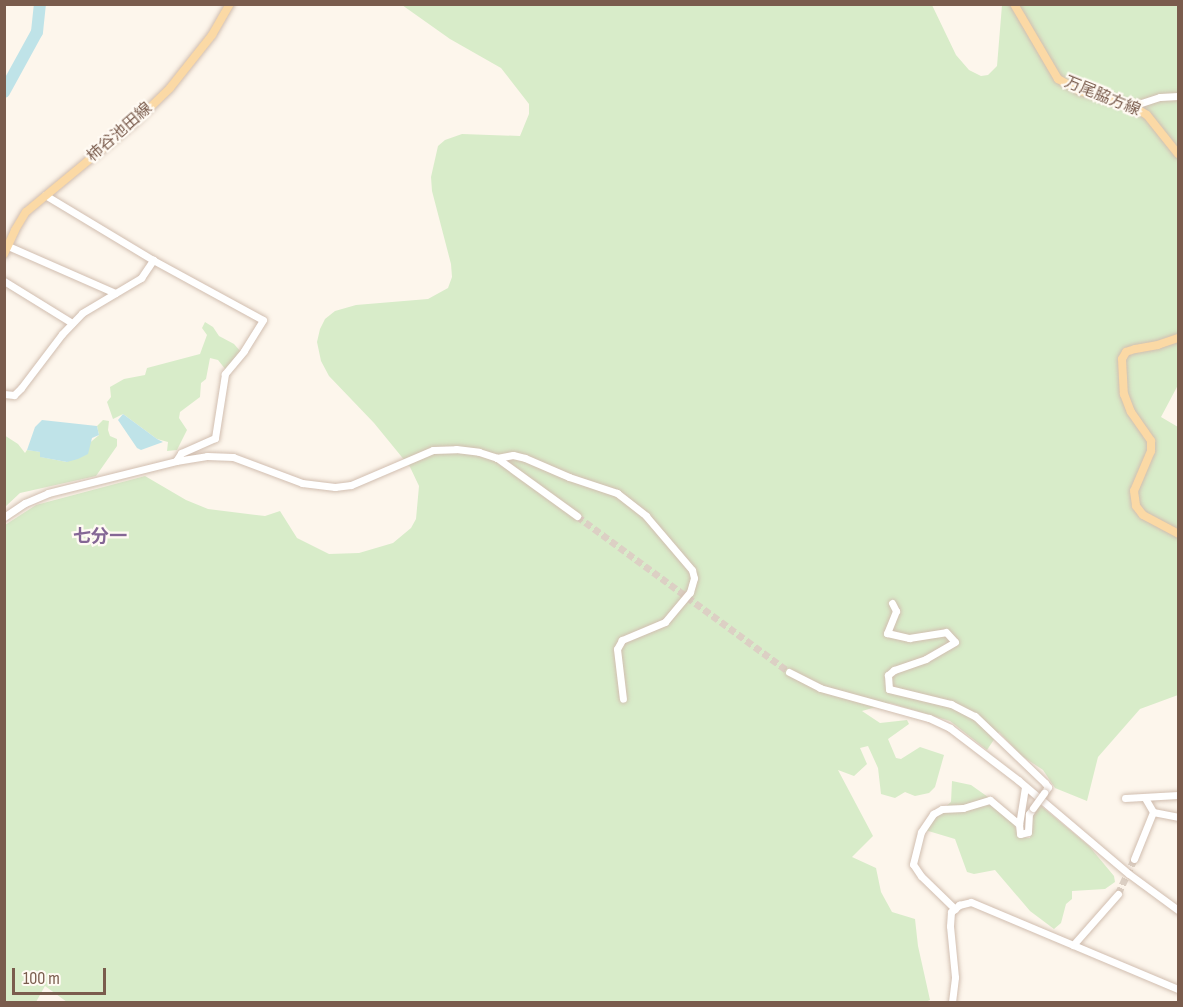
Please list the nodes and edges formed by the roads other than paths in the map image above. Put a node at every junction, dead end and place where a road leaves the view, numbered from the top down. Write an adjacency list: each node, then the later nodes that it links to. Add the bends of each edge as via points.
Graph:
1 (230, 4): 6 (main road, 柿谷池田線, via 170,88)
2 (1014, 4): 4 (main road, 万尾脇方線, via 1059,79 1080,91)
3 (1179, 96): 4 (street)
4 (1132, 105): 5 (main road, 万尾脇方線, via 1147,115)
5 (1179, 154)
6 (45, 195): 7 (main road, 柿谷池田線, via 26,212); 8 (street)
7 (6, 250): 10 (street)
8 (153, 260): 10 (street, via 141,278); 15 (street, via 263,320 225,374 215,438 181,453)
9 (4, 281): 11 (street)
10 (115, 293): 11 (street)
11 (72, 323): 13 (street, via 21,388 14,395)
12 (1179, 338): 18 (main road, via 1135,348 1122,359 1124,394 1151,441 1151,451 1134,491 1136,506 1143,515)
13 (4, 394)
14 (497, 458): 15 (street, via 456,448 433,450 351,485 335,487 302,483 233,457); 16 (street); 21 (street, via 525,458 617,493 646,516 692,570 690,592 665,622 622,640 617,649)
15 (176, 461): 17 (street, via 48,493)
16 (577, 516)
17 (4, 517)
18 (1179, 534)
19 (892, 603): 28 (street, bridge, via 896,611 887,633 909,638 946,632 955,642 926,659 894,670 888,675 889,688 951,704 975,716 1039,776 1048,787 1029,814 1028,832 1020,834)
20 (789, 672): 22 (street, via 820,688 929,718 950,728)
21 (623, 699)
22 (1025, 787): 28 (street); 32 (street, via 1129,874)
23 (1179, 795): 25 (street)
24 (1125, 798): 25 (street)
25 (1145, 798): 26 (street)
26 (1153, 812): 27 (street); 29 (street)
27 (1179, 818)
28 (1019, 824): 31 (street, via 990,800 933,814 921,832 914,864)
29 (1134, 860)
30 (1118, 894): 33 (street)
31 (955, 909): 33 (street, via 971,902 985,906); 35 (street, via 950,926 955,977)
32 (1179, 909)
33 (1073, 945): 34 (street)
34 (1179, 988)
35 (952, 1002)

